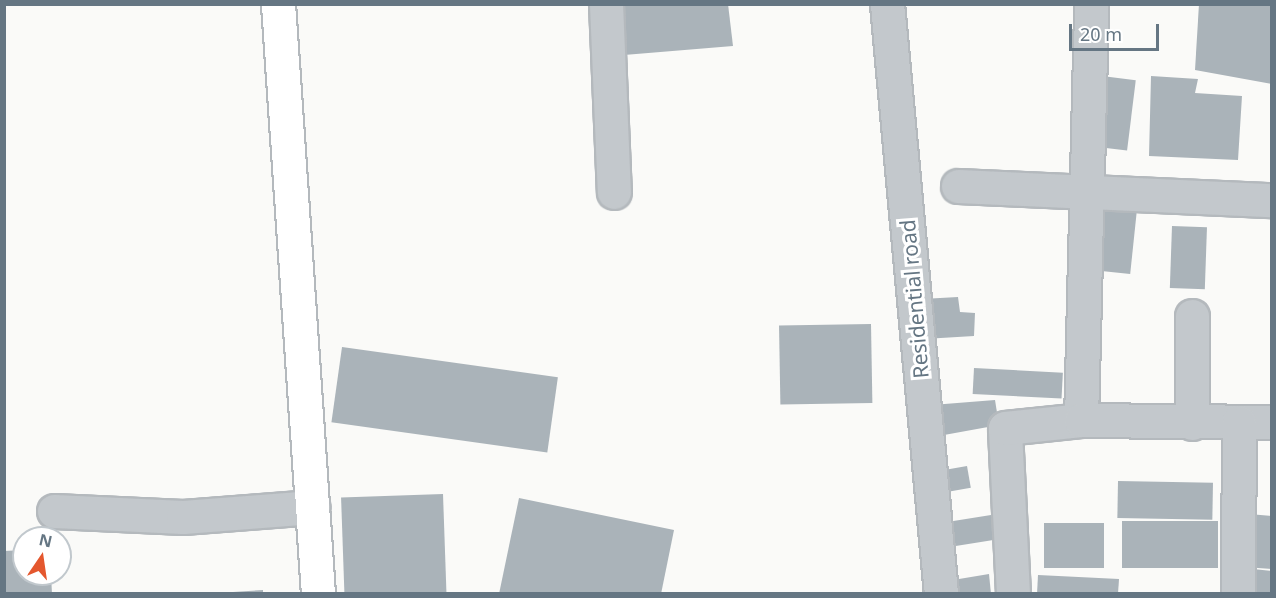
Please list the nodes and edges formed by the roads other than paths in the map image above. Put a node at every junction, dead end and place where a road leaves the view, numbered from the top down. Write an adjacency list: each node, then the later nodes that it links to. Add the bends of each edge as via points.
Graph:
1 (279, 4): 14 (highway)
2 (606, 4): 6 (street)
3 (887, 4): 17 (street, Residential road)
4 (1091, 4): 7 (street)
5 (958, 186): 7 (street)
6 (614, 192)
7 (1083, 192): 8 (street); 10 (street)
8 (1272, 200)
9 (1192, 316): 13 (street)
10 (1081, 420): 13 (street); 18 (street, via 1005,428)
11 (1239, 422): 12 (street); 13 (street); 19 (street)
12 (1272, 422)
13 (1192, 423)
14 (313, 507): 15 (street, via 183,517); 16 (highway)
15 (54, 511)
16 (318, 594)
17 (941, 594)
18 (1013, 594)
19 (1238, 594)

